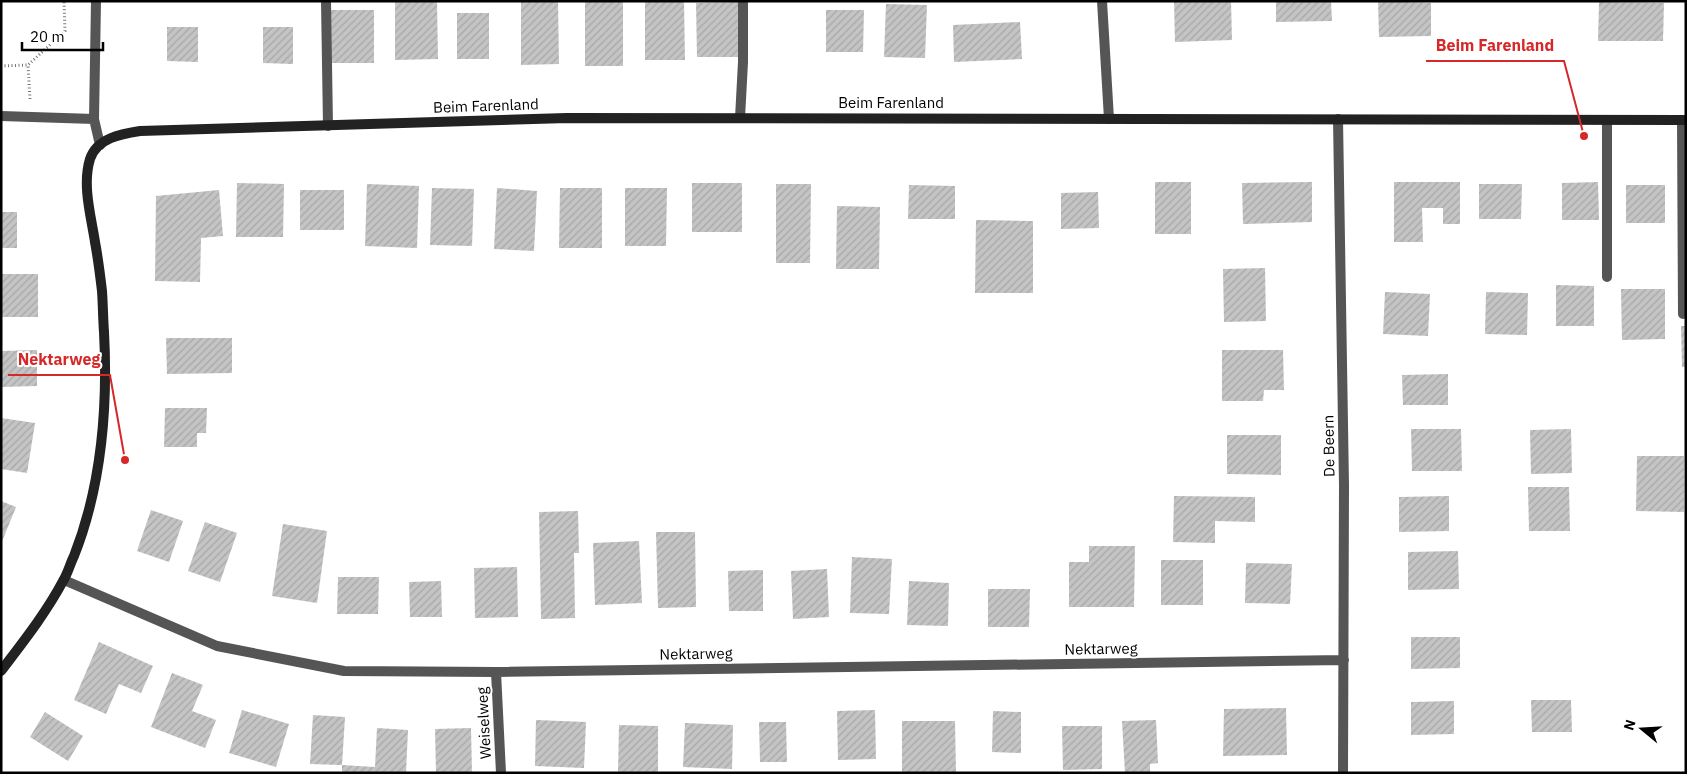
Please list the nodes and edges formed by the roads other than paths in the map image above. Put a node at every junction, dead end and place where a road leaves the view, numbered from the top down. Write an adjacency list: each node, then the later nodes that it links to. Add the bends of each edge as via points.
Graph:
1 (96, 1): 7 (street)
2 (326, 1): 12 (street)
3 (742, 1): 6 (street)
4 (1102, 1): 8 (street)
5 (1, 116): 7 (street)
6 (740, 118): 8 (street, Beim Farenland); 12 (street, Beim Farenland, via 567,118)
7 (94, 119): 13 (street)
8 (1109, 119): 9 (street, Beim Farenland)
9 (1338, 119): 10 (street, Beim Farenland); 17 (street, De Beern)
10 (1607, 120): 11 (street, Beim Farenland); 14 (street)
11 (1684, 120): 15 (street)
12 (328, 126): 13 (street, Beim Farenland, via 140,131 109,138)
13 (100, 145): 16 (street, via 90,159 87,182 102,294 106,367 100,462 81,539)
14 (1607, 277)
15 (1683, 314)
16 (64, 580): 18 (street); 19 (street, Nektarweg, via 217,646 344,671)
17 (1344, 660): 19 (street, Nektarweg); 21 (street, De Beern)
18 (1, 672)
19 (496, 672): 20 (street, Weiselweg)
20 (501, 773)
21 (1343, 773)

